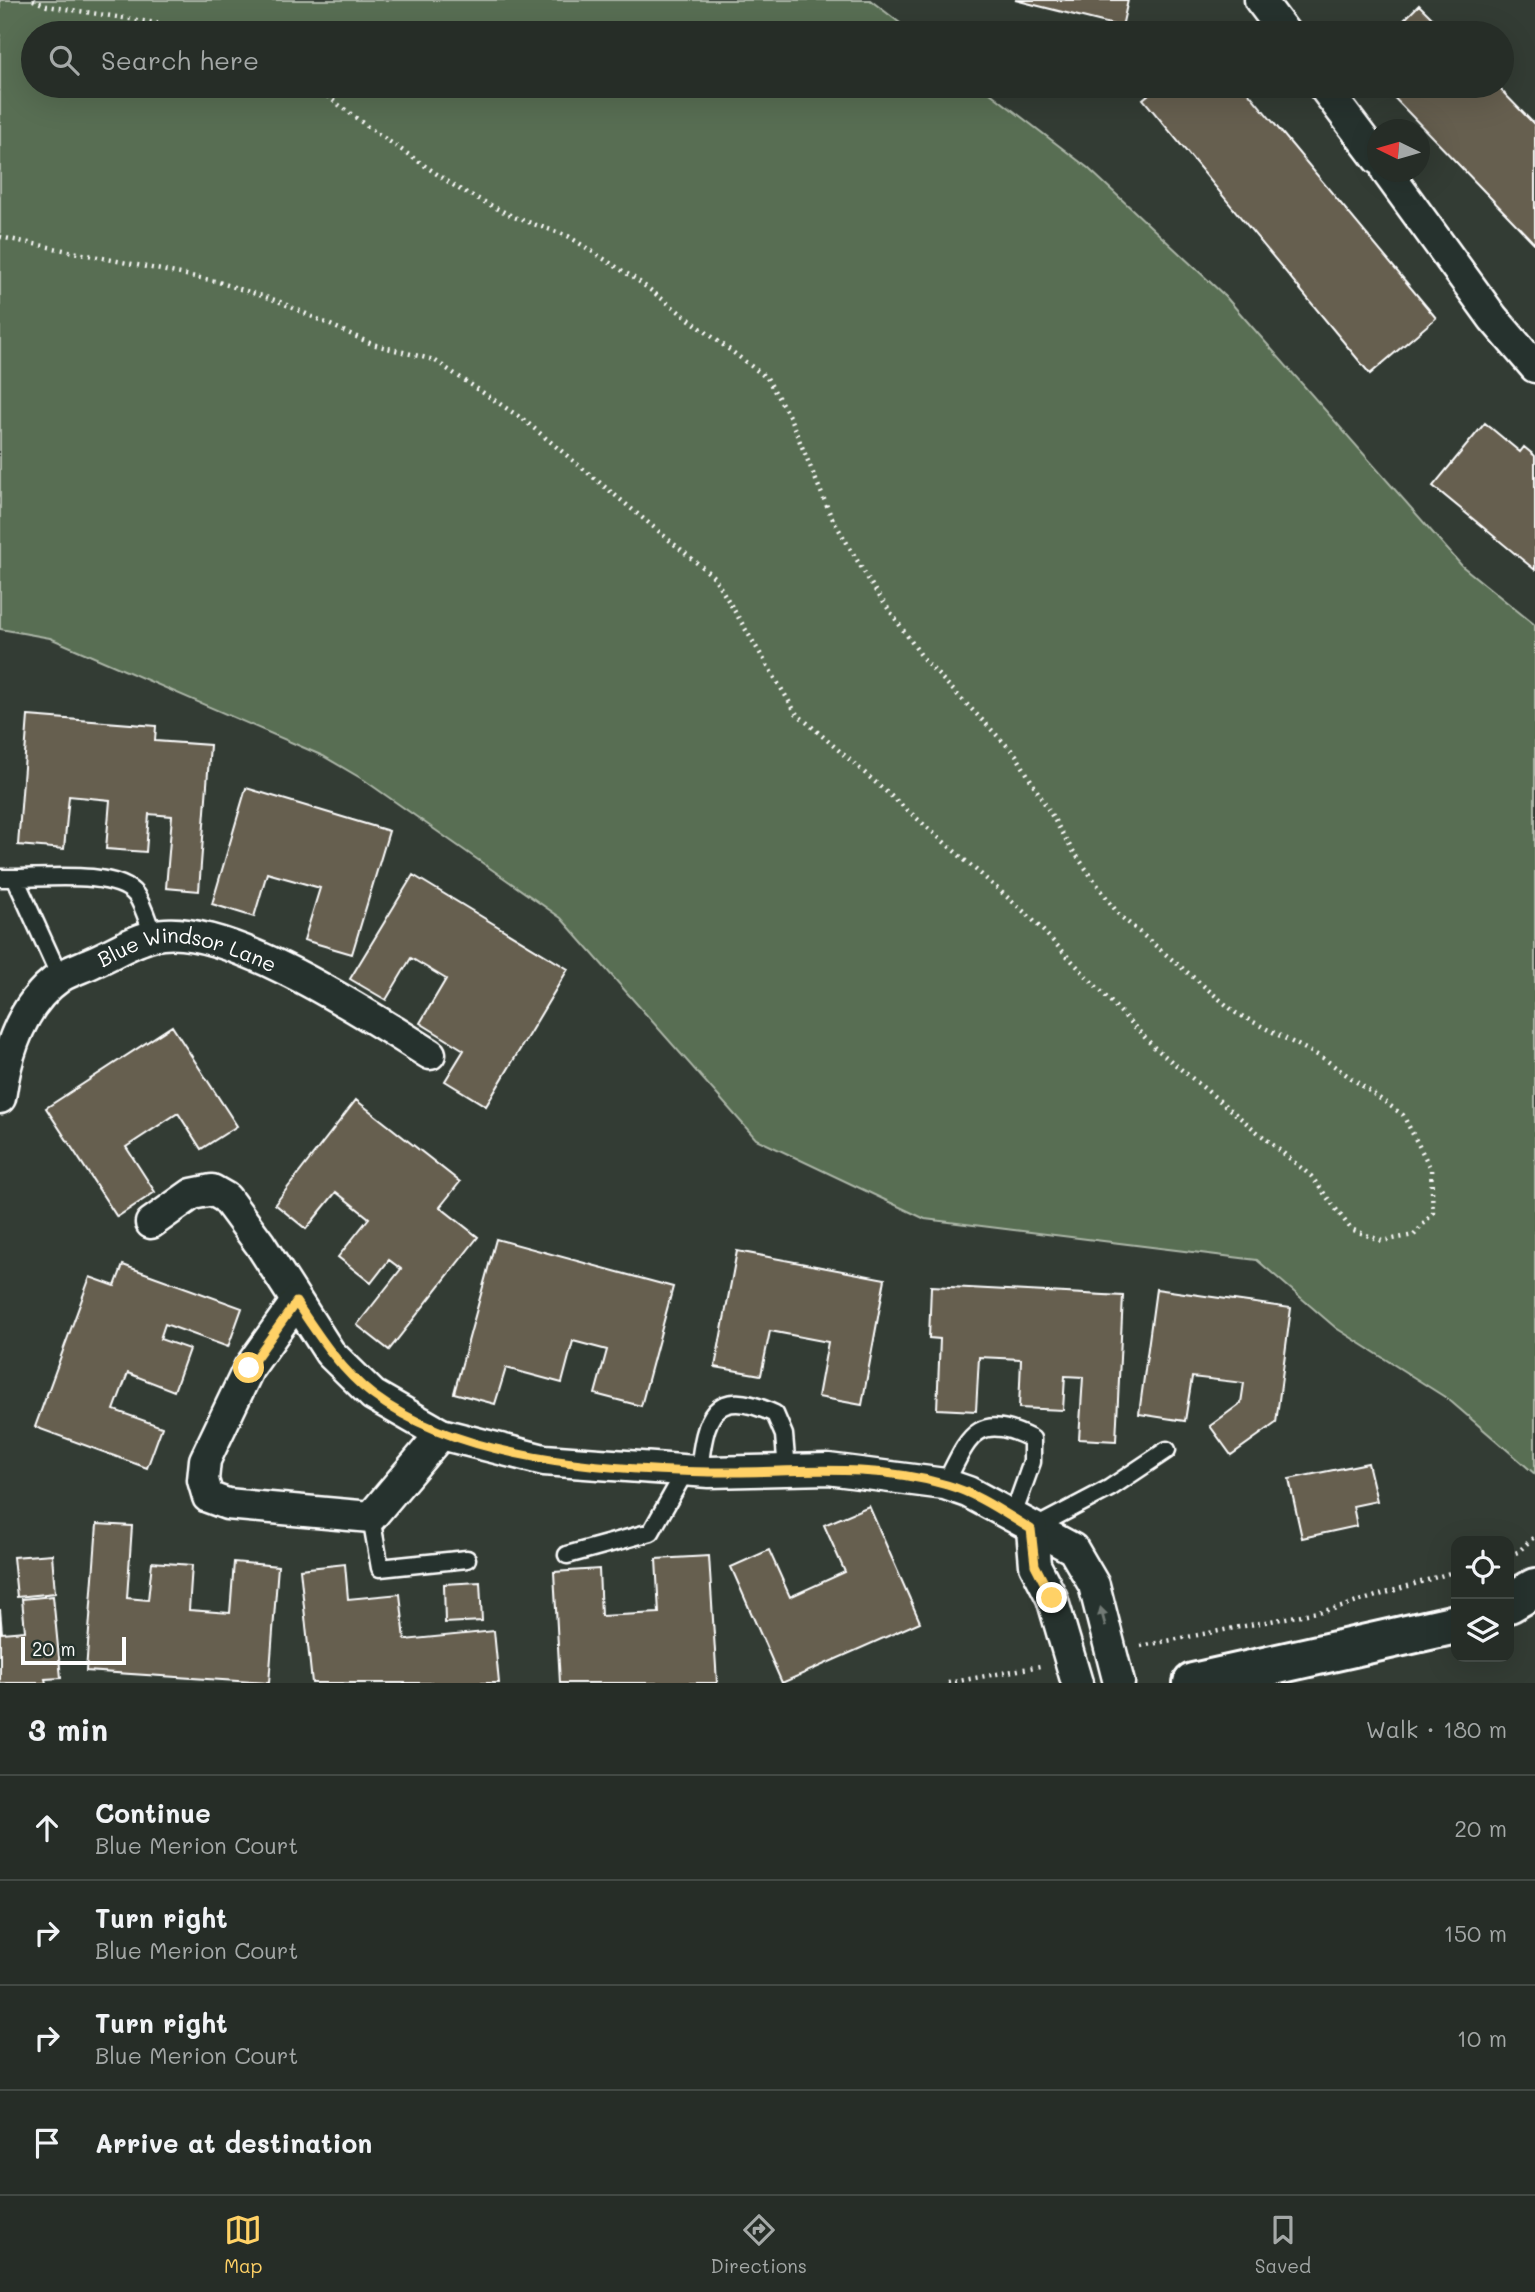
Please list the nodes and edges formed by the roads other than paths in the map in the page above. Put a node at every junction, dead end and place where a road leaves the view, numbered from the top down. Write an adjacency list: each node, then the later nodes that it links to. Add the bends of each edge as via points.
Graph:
1 (1260, 0): 2 (street)
2 (1275, 21)
3 (1332, 98): 4 (street)
4 (1367, 145)
5 (1394, 182): 6 (street, via 1493,318)
6 (1535, 366)
7 (8, 878): 8 (lane, via 118,883 136,895); 9 (lane)
8 (153, 935): 9 (street, Blue Windsor Lane); 10 (street, Blue Windsor Lane, via 190,936 259,957 328,991)
9 (60, 977): 11 (street, Blue Windsor Lane, via 25,1016 9,1055)
10 (430, 1054)
11 (0, 1098)
12 (150, 1223): 13 (street, via 192,1194 212,1191 226,1198)
13 (296, 1302): 14 (street, via 330,1353 373,1395); 19 (street, via 249,1368 205,1460 203,1480 208,1497 227,1504)
14 (441, 1434): 17 (street, via 544,1460); 19 (street)
15 (1167, 1450): 20 (lane, via 1110,1488)
16 (787, 1470): 17 (street); 17 (lane, via 784,1435 775,1414 754,1404 728,1405 712,1413); 18 (street, via 828,1469)
17 (693, 1471): 21 (lane, via 651,1532)
18 (945, 1484): 20 (street); 20 (lane, via 970,1436 989,1426 1015,1430 1032,1439)
19 (371, 1517): 22 (lane, via 380,1568)
20 (1021, 1523): 26 (street, via 1052,1598); 28 (street, one-way to 20, via 1094,1585 1073,1549)
21 (567, 1555)
22 (467, 1559)
23 (1535, 1588): 24 (street)
24 (1514, 1600)
25 (1451, 1624): 27 (street)
26 (1074, 1672)
27 (1232, 1680): 29 (street)
28 (1119, 1683)
29 (1193, 1683)

